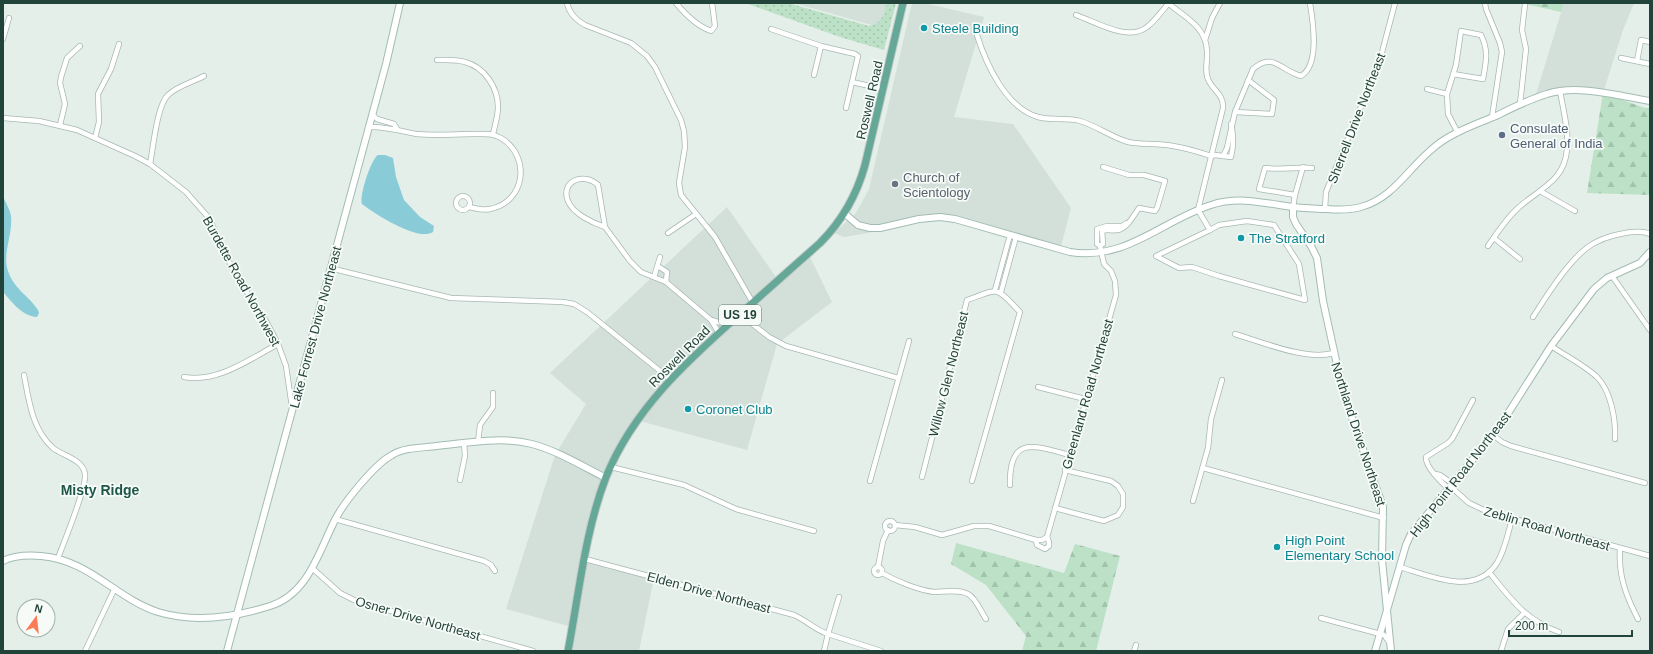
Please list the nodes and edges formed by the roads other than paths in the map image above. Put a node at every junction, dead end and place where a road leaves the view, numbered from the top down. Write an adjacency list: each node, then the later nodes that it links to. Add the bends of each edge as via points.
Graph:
1 (400, 3): 39 (street, Lake Forrest Drive Northeast)
2 (567, 3): 65 (street, via 578,21 631,43 647,56 655,67 681,120 685,147 679,189)
3 (676, 3): 4 (street, via 690,18 711,30 715,26)
4 (712, 3)
5 (903, 3): 31 (main road, Roswell Road / US 19)
6 (1168, 3): 12 (street, via 1149,26 1134,33 1121,32); 17 (street, via 1196,25)
7 (1220, 3): 17 (street)
8 (1310, 3): 29 (street, via 1314,34 1311,65 1307,73 1301,76 1293,74 1269,60 1258,64)
9 (1395, 3): 61 (street, Sherrell Drive Northeast, via 1380,60 1326,192)
10 (1485, 3): 40 (street, via 1502,52)
11 (1525, 4): 36 (street, via 1522,30 1526,49)
12 (1076, 15)
13 (9, 18): 16 (street)
14 (771, 29): 21 (street)
15 (977, 35): 51 (street, via 985,59 997,81 1016,104 1030,114 1045,119 1081,121 1129,142 1174,146)
16 (3, 39)
17 (1205, 40): 51 (street, via 1207,76 1224,104)
18 (1650, 42): 24 (street, via 1641,40)
19 (119, 44): 50 (street, via 111,69 98,94 99,122)
20 (80, 46): 44 (street, via 67,58 61,77 64,104)
21 (821, 46): 27 (street); 30 (street, via 858,56)
22 (1621, 58): 24 (street)
23 (437, 60): 49 (street, via 464,62 488,78 498,108)
24 (1637, 61): 25 (street)
25 (1650, 64)
26 (1453, 74): 26 (street, via 1462,31 1481,35 1486,46 1483,80); 34 (street)
27 (814, 75)
28 (204, 76): 53 (street, via 172,92 165,99 155,132)
29 (1248, 80): 38 (street); 38 (street, via 1274,100 1272,114)
30 (852, 82): 31 (street); 37 (street)
31 (883, 89): 64 (main road, Roswell Road / US 19, via 862,177)
32 (1427, 89): 34 (street)
33 (1560, 91): 35 (street, via 1595,91); 36 (street); 57 (street, via 1567,137 1566,156 1557,176)
34 (1447, 94): 48 (street, via 1448,114)
35 (1650, 101)
36 (1520, 104): 40 (street)
37 (846, 108)
38 (1235, 112): 43 (street)
39 (372, 114): 42 (street, via 377,119); 45 (street, Lake Forrest Drive Northeast)
40 (1492, 117): 48 (street)
41 (3, 118): 44 (street, Burdette Road Northwest, via 39,120)
42 (389, 122): 46 (street); 47 (street)
43 (1231, 124): 52 (street); 52 (street, via 1234,145 1230,157)
44 (60, 125): 50 (street, Burdette Road Northwest)
45 (368, 127): 47 (street); 78 (street, Lake Forrest Drive Northeast)
46 (397, 129): 47 (street); 49 (street, via 417,134)
47 (388, 130)
48 (1458, 132): 61 (street, via 1431,149 1392,191 1379,200 1353,209)
49 (493, 134): 59 (street, via 509,144 518,158 521,167 518,188 511,198 489,210)
50 (95, 138): 53 (street, Burdette Road Northwest)
51 (1211, 156): 52 (street); 62 (street)
52 (1223, 156)
53 (150, 164): 93 (street, Burdette Road Northwest, via 186,192 209,218 234,272)
54 (1303, 167): 56 (street); 58 (street); 58 (street, via 1278,170 1265,168 1259,189)
55 (1103, 168): 74 (street, Greenland Road Northeast, via 1129,175 1144,174 1165,181 1155,211 1139,208 1125,227 1102,231)
56 (1312, 168)
57 (1540, 191): 63 (street); 71 (street, via 1518,208)
58 (1295, 195): 60 (street)
59 (469, 207)
60 (1293, 207): 61 (street); 62 (street, via 1237,200); 95 (street, Northland Drive Northeast, via 1296,224 1317,258)
61 (1325, 209)
62 (1198, 210): 67 (street); 74 (street, via 1131,244)
63 (1575, 211)
64 (844, 213): 70 (street, via 858,225 870,228 919,219 949,218); 84 (main road, Roswell Road / US 19, via 820,243)
65 (696, 214): 68 (street); 84 (street, via 715,237)
66 (605, 228): 66 (street, via 598,184 588,178 574,180 568,190 568,203 579,214); 80 (street, via 641,272)
67 (1210, 230): 67 (street, via 1156,256 1179,268 1192,267 1305,300 1299,264 1274,225 1247,221 1219,225)
68 (668, 233)
69 (1650, 234): 86 (street, via 1630,232 1610,236 1590,245 1577,256)
70 (1013, 236): 74 (street, via 1070,252); 82 (street); 83 (street)
71 (1494, 238): 72 (street); 76 (street)
72 (1488, 246)
73 (1650, 252): 79 (street, High Point Road Northeast, via 1640,263)
74 (1102, 253): 103 (street, Greenland Road Northeast, via 1104,264 1111,271 1115,281 1116,291)
75 (660, 257): 77 (street)
76 (1520, 259)
77 (658, 266): 80 (street); 81 (street, via 667,272)
78 (330, 268): 99 (street, via 452,298 574,304); 105 (street, Lake Forrest Drive Northeast)
79 (1612, 276): 89 (street); 94 (street, High Point Road Northeast, via 1594,289)
80 (654, 277): 81 (street)
81 (666, 282): 87 (street)
82 (995, 290): 83 (street); 114 (street, Willow Glen Northeast, via 967,300)
83 (1001, 292): 118 (street, via 1020,312)
84 (753, 303): 85 (main road, Roswell Road / US 19)
85 (740, 314): 88 (main road, Roswell Road / US 19); 98 (street, via 769,337 786,346)
86 (1532, 318)
87 (711, 320): 88 (street); 90 (street)
88 (728, 324): 90 (main road, Roswell Road / US 19)
89 (1650, 330)
90 (719, 333): 99 (main road, Roswell Road / US 19)
91 (1235, 334): 95 (street, via 1308,355)
92 (909, 341): 98 (street)
93 (278, 344): 97 (street, via 215,375); 105 (street, Burdette Road Northwest, via 286,366)
94 (1551, 346): 106 (street, High Point Road Northeast); 107 (street, via 1592,373 1601,382 1614,416)
95 (1334, 353): 124 (street, Northland Drive Northeast, via 1343,392 1372,471)
96 (24, 375): 134 (street, via 33,418 41,435 54,449 78,463 85,473 84,486)
97 (184, 377)
98 (898, 378): 117 (street)
99 (670, 379): 111 (main road, Roswell Road / US 19, via 636,422)
100 (1222, 380): 112 (street, via 1211,419)
101 (1038, 387): 103 (street)
102 (492, 393): 108 (street, via 493,407 480,425)
103 (1085, 399): 110 (street, Greenland Road Northeast)
104 (1473, 400): 121 (street, Zeblin Road Northeast, via 1452,439 1426,457 1426,464 1437,479)
105 (293, 409): 145 (street, Lake Forrest Drive Northeast)
106 (1493, 435): 119 (street, via 1510,446); 121 (street, High Point Road Northeast)
107 (1616, 439)
108 (478, 442): 109 (street); 115 (street, via 502,441 534,445 548,449)
109 (464, 443): 116 (street, via 465,456); 125 (street, via 406,450 391,455 351,494)
110 (1070, 455): 113 (street, Greenland Road Northeast); 120 (street, via 1034,446 1023,448 1014,458)
111 (611, 467): 115 (main road, Roswell Road / US 19); 129 (street, via 684,485 736,509)
112 (1203, 468): 122 (street); 124 (street)
113 (1065, 470): 123 (street, Greenland Road Northeast); 123 (street, via 1111,481 1123,494 1123,507 1118,515 1104,521)
114 (922, 477)
115 (606, 478): 135 (main road, Roswell Road / US 19, via 594,513)
116 (460, 480)
117 (870, 481)
118 (972, 481)
119 (1645, 483)
120 (1010, 485)
121 (1451, 487): 126 (street, Zeblin Road Northeast, via 1475,507); 137 (street, High Point Road Northeast, via 1411,534)
122 (1193, 501)
123 (1055, 508): 130 (street, Greenland Road Northeast)
124 (1384, 518): 143 (street, Northland Drive Northeast, via 1382,560)
125 (335, 519): 138 (street); 139 (street, via 484,561)
126 (1512, 519): 132 (street, Zeblin Road Northeast); 140 (street, via 1501,555)
127 (895, 525): 128 (street, via 893,530); 128 (street, via 892,521 886,522); 131 (street, via 942,535 974,526 989,526)
128 (888, 530): 147 (street, via 878,567 882,573 929,591 968,594)
129 (814, 532)
130 (1046, 538): 131 (street); 131 (street, Greenland Road Northeast, via 1049,546 1045,549 1037,546)
131 (1036, 540)
132 (1620, 548): 133 (street, Zeblin Road Northeast); 148 (street, via 1619,567 1622,583)
133 (1650, 556)
134 (58, 558): 136 (street, via 24,555); 141 (street, via 78,565)
135 (585, 560): 150 (street, Elden Drive Northeast, via 794,615 818,631); 157 (main road, Roswell Road / US 19)
136 (3, 561)
137 (1400, 567): 140 (street, via 1457,582 1474,580); 143 (street, High Point Road Northeast)
138 (312, 568): 145 (street, via 299,586 282,600 270,606); 156 (street, Osner Drive Northeast, via 340,593 356,602)
139 (495, 571)
140 (1489, 572): 144 (street)
141 (115, 588): 145 (street, via 148,608 168,614 195,618); 154 (street)
142 (839, 597): 150 (street)
143 (1386, 611): 151 (street, High Point Road Northeast); 153 (street, Northland Drive Northeast, via 1389,620)
144 (1524, 612): 149 (street); 162 (street, via 1508,629)
145 (237, 613): 155 (street, Lake Forrest Drive Northeast)
146 (1321, 618): 151 (street)
147 (986, 619)
148 (1638, 620)
149 (1559, 632)
150 (828, 634): 158 (street); 159 (street, Elden Drive Northeast)
151 (1380, 634): 153 (street, Northland Drive Northeast, via 1384,635); 161 (street, High Point Road Northeast)
152 (1136, 645): 160 (street)
153 (1390, 648)
154 (85, 651)
155 (227, 651)
156 (533, 651)
157 (568, 651)
158 (824, 651)
159 (882, 651)
160 (1134, 651)
161 (1375, 651)
162 (1501, 651)

